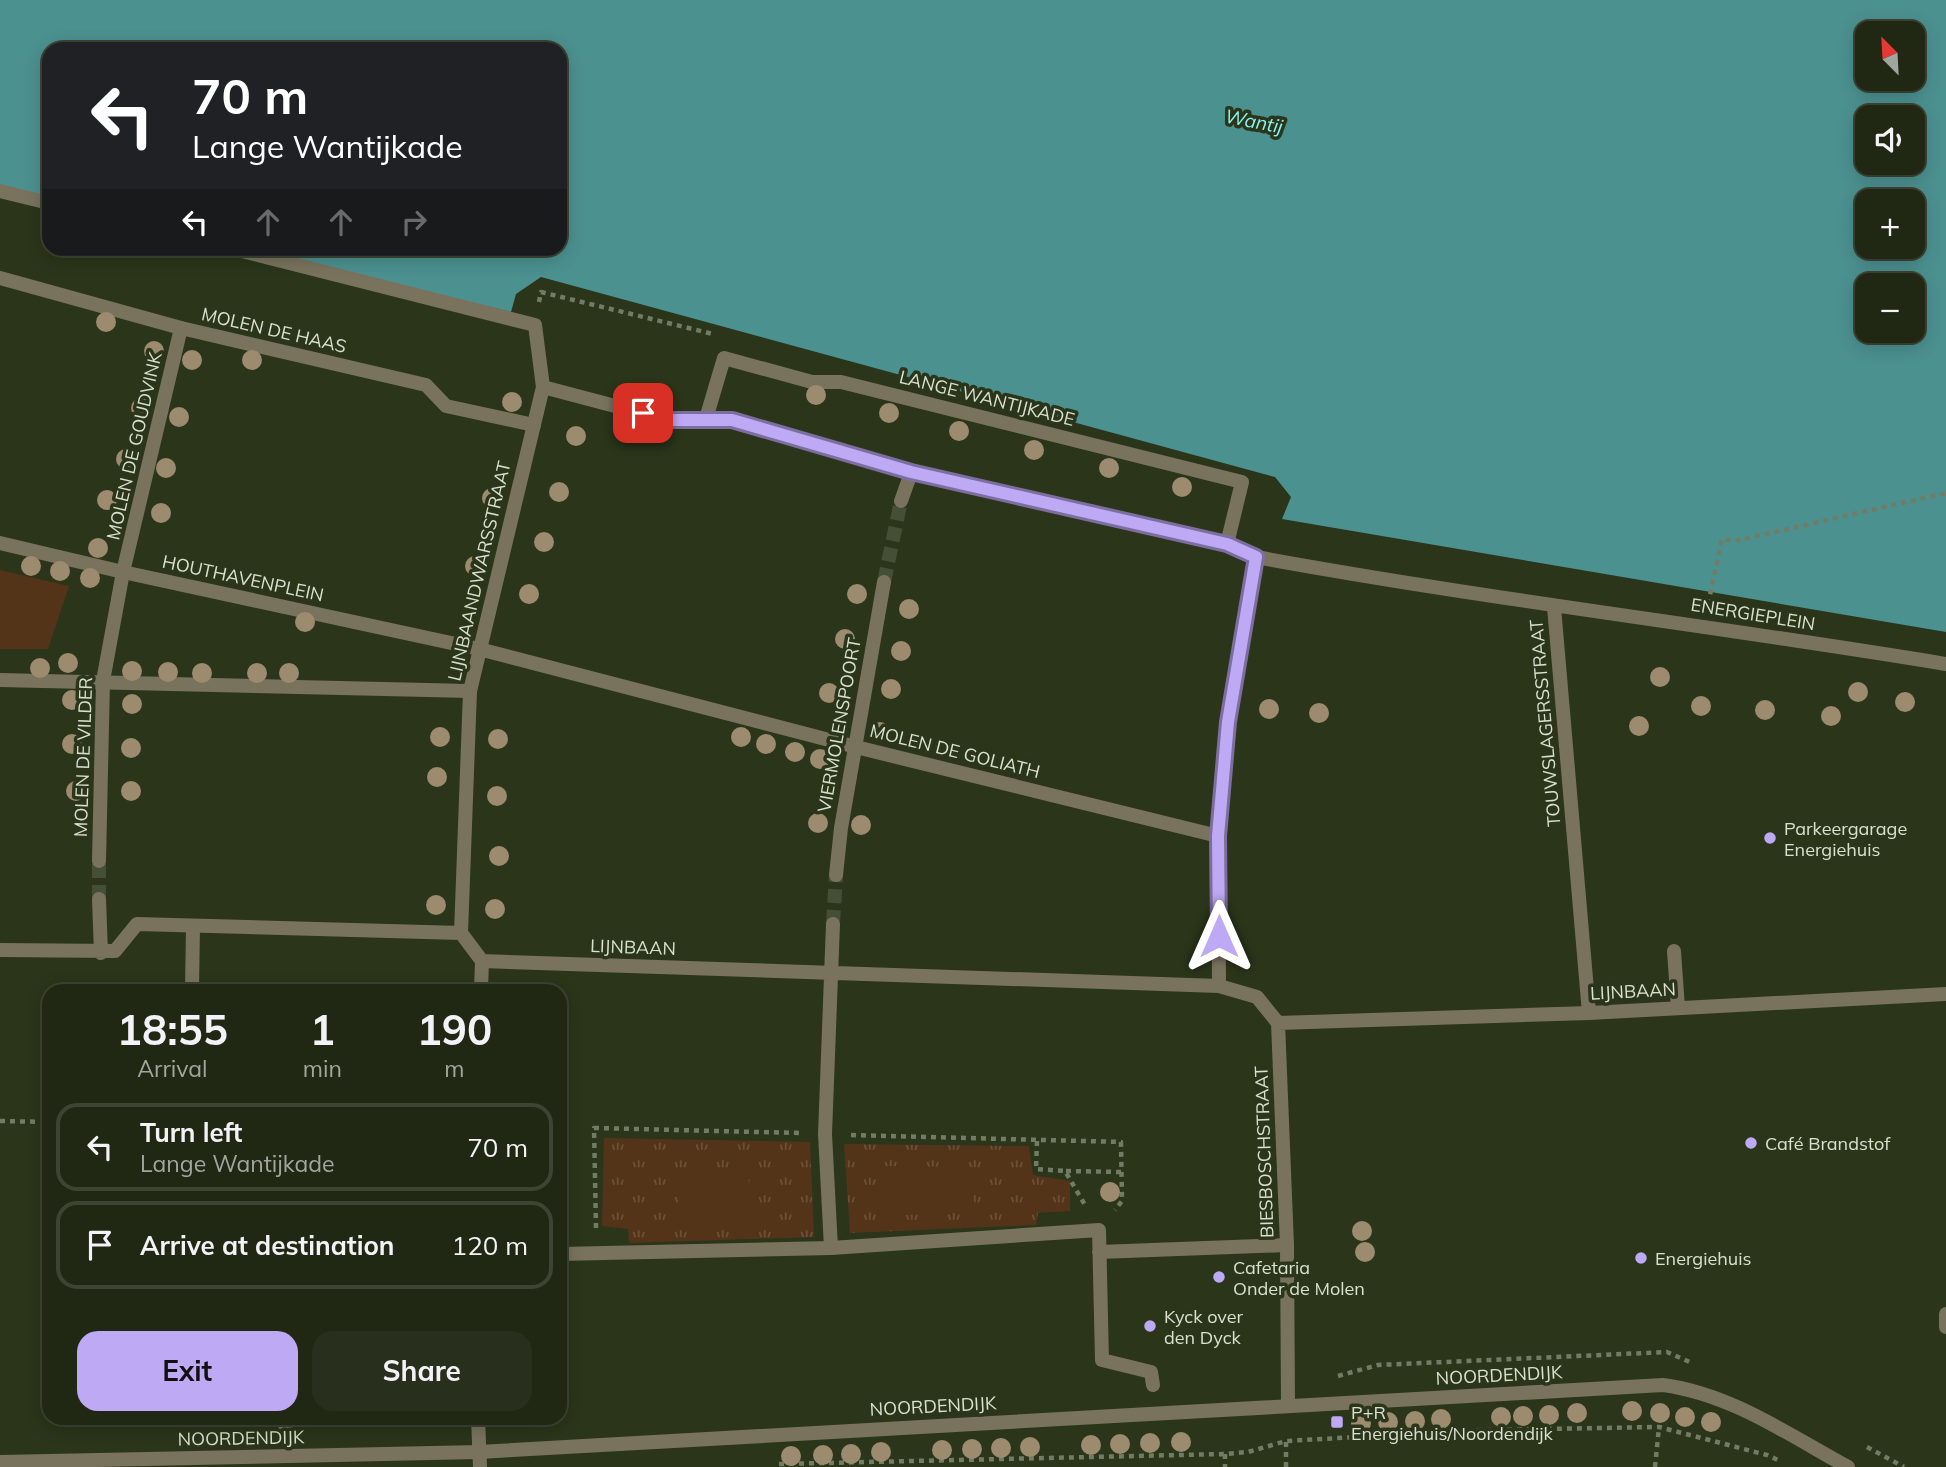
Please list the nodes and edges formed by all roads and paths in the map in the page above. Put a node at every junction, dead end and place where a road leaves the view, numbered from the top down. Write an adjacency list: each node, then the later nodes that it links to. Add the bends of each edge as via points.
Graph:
1 (0, 191): 2 (street)
2 (42, 201)
3 (262, 256): 8 (street, via 535,325)
4 (0, 278): 6 (street, MOLEN DE HAAS)
5 (554, 295): 7 (path)
6 (181, 328): 10 (street, MOLEN DE HAAS, via 426,386 446,406); 17 (street, MOLEN DE GOUDVINK)
7 (716, 335)
8 (543, 387): 9 (street, via 668,420); 10 (street, LIJNBAANDWARSSTRAAT)
9 (705, 422): 11 (street, via 732,420); 15 (street, LANGE WANTIJKADE, via 724,358 812,382 841,382 1242,482)
10 (534, 425): 21 (street, LIJNBAANDWARSSTRAAT)
11 (911, 472): 13 (street); 15 (street)
12 (1946, 493): 20 (path, via 1735,541 1722,539)
13 (901, 501)
14 (0, 543): 17 (street, HOUTHAVENPLEIN)
15 (1227, 544): 16 (street)
16 (1256, 557): 19 (street, TOUWSLAGERSSTRAAT); 27 (street, via 1228,722)
17 (123, 572): 21 (street, HOUTHAVENPLEIN); 24 (street, MOLEN DE VILDER)
18 (884, 582): 26 (street, VIERMOLENSPOORT)
19 (1555, 607): 20 (street, ENERGIEPLEIN); 44 (street, TOUWSLAGERSSTRAAT)
20 (1704, 625): 22 (street, ENERGIEPLEIN)
21 (479, 649): 25 (street, LIJNBAANDWARSSTRAAT); 26 (street, MOLEN DE GOLIATH)
22 (1946, 664)
23 (0, 680): 24 (street)
24 (103, 681): 25 (street); 28 (street, MOLEN DE VILDER)
25 (470, 691): 33 (street, LIJNBAANDWARSSTRAAT)
26 (856, 747): 27 (street, MOLEN DE GOLIATH); 29 (street, VIERMOLENSPOORT)
27 (1218, 836): 41 (street)
28 (99, 861)
29 (836, 875)
30 (99, 899): 36 (street)
31 (833, 924): 38 (street)
32 (193, 926): 33 (street); 36 (street, via 137,924 115,951); 39 (street)
33 (461, 933): 37 (street)
34 (0, 950): 36 (street)
35 (1674, 951): 43 (street)
36 (101, 953)
37 (482, 961): 38 (street, LIJNBAAN); 40 (street)
38 (831, 973): 41 (street, LIJNBAAN); 48 (street)
39 (192, 984)
40 (481, 984)
41 (1219, 986): 45 (street, LIJNBAAN, via 1257,997)
42 (1946, 994): 43 (street, LIJNBAAN)
43 (1678, 1008): 44 (street, LIJNBAAN)
44 (1590, 1013): 45 (street, LIJNBAAN)
45 (1278, 1023): 53 (street, BIESBOSCHSTRAAT)
46 (0, 1121): 47 (path)
47 (42, 1122)
48 (825, 1134): 49 (path); 54 (street); 57 (path, via 594,1128)
49 (1037, 1141): 50 (path, via 1036,1169); 51 (path, via 1121,1142)
50 (1065, 1171): 51 (path); 52 (path)
51 (1122, 1172): 52 (path, via 1122,1201)
52 (1099, 1230): 54 (street); 55 (street)
53 (1287, 1245): 55 (street); 61 (street, BIESBOSCHSTRAAT)
54 (831, 1248): 57 (street)
55 (1099, 1252): 60 (street, via 1102,1360 1151,1371)
56 (567, 1254): 57 (street)
57 (596, 1254)
58 (1946, 1314): 59 (street)
59 (1946, 1327)
60 (1153, 1385)
61 (1288, 1406): 67 (street, NOORDENDIJK); 76 (street, NOORDENDIJK, via 1663,1385 1694,1389 1726,1401)
62 (285, 1425): 65 (street)
63 (478, 1425): 67 (street)
64 (1658, 1427): 66 (path, via 1481,1430); 69 (path); 75 (path)
65 (286, 1437)
66 (1286, 1441): 68 (path); 74 (path)
67 (479, 1452): 70 (street, NOORDENDIJK); 72 (street)
68 (1225, 1454): 71 (path); 73 (path)
69 (1779, 1461)
70 (0, 1462)
71 (769, 1464)
72 (480, 1467)
73 (1225, 1467)
74 (1286, 1467)
75 (1655, 1467)
76 (1848, 1467)

